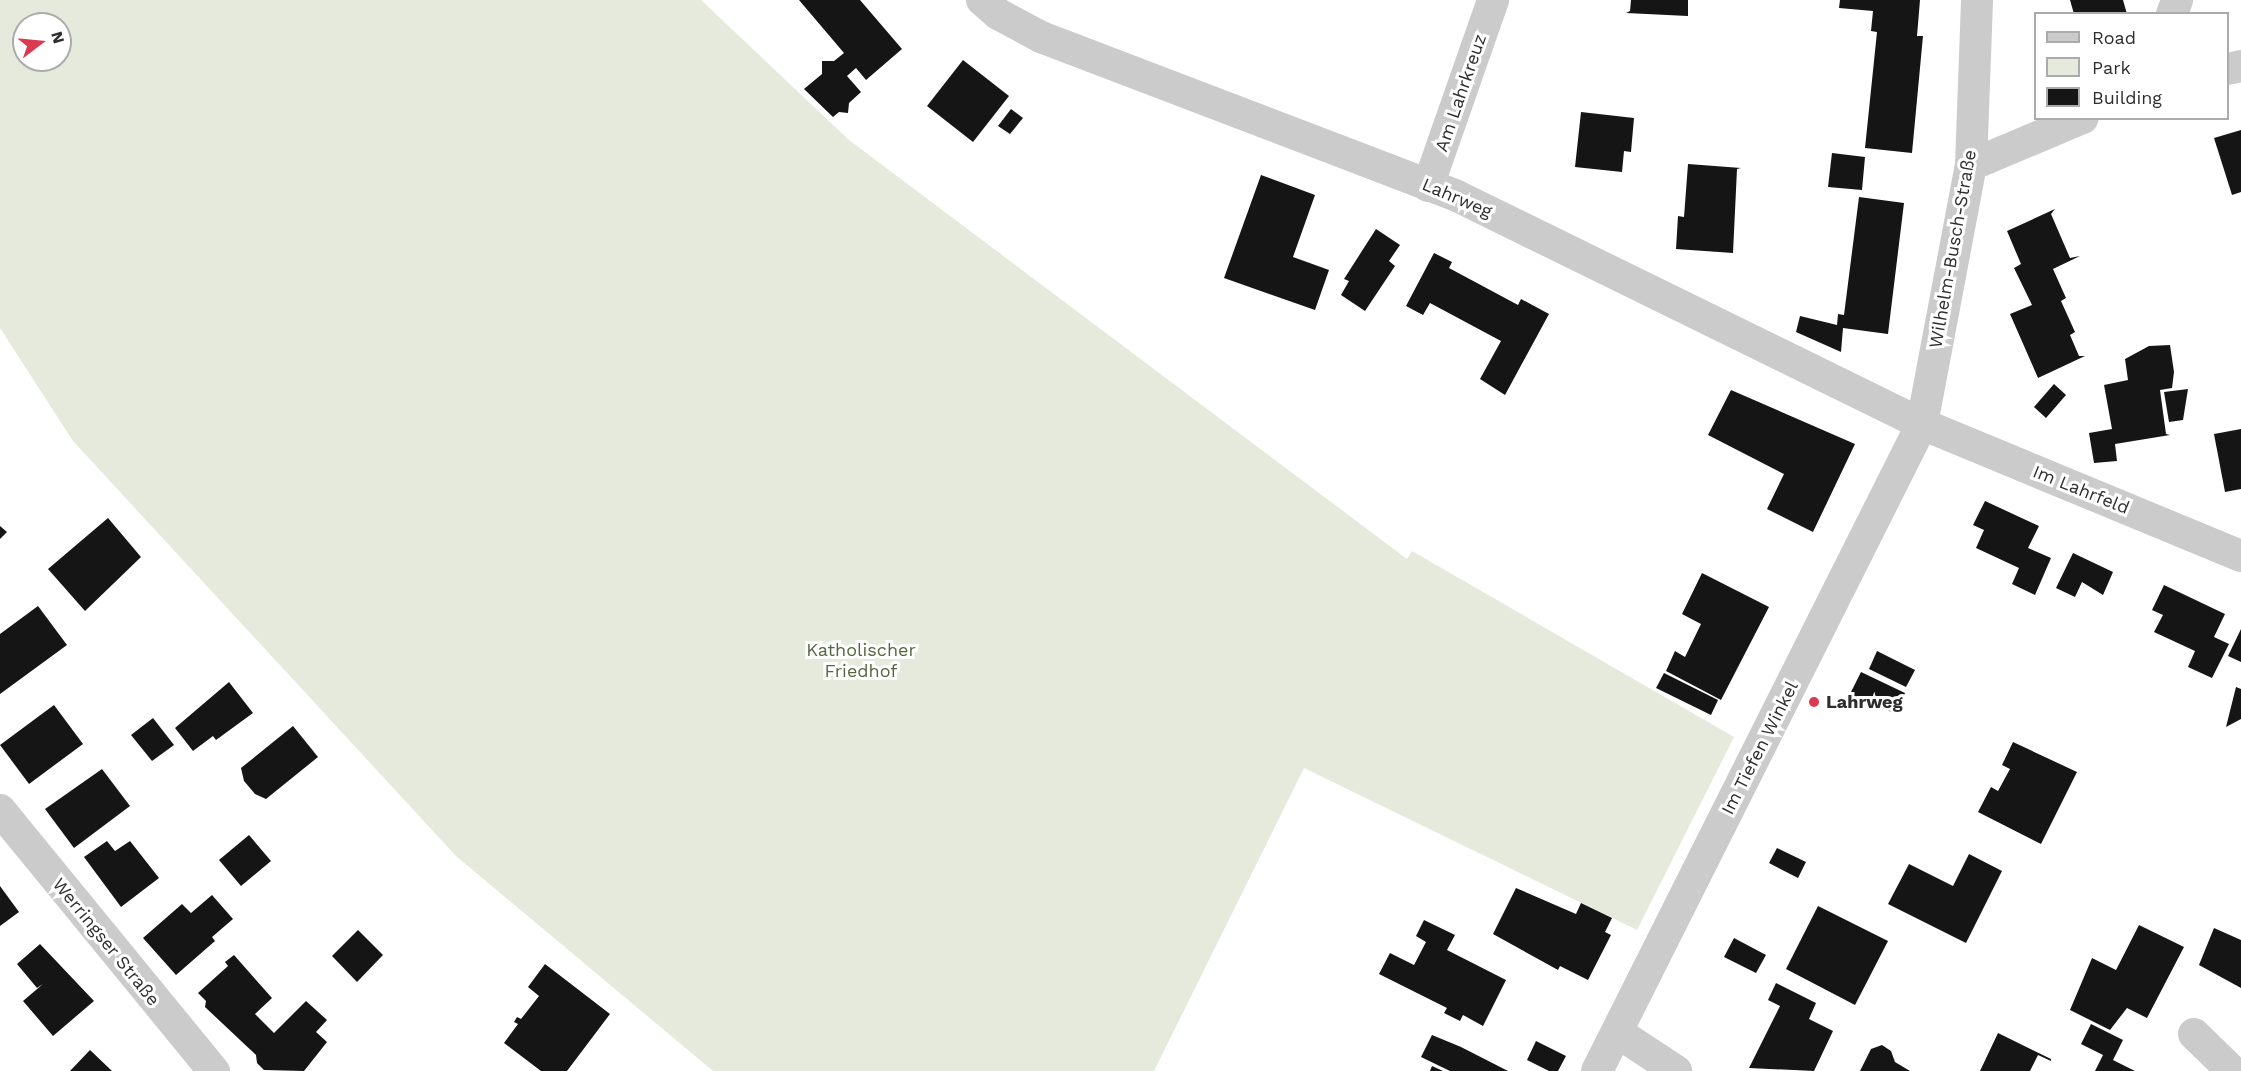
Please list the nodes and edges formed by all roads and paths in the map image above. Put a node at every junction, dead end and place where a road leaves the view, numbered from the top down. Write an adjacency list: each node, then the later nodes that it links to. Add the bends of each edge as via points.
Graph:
1 (982, 0): 6 (street, Lahrweg, via 998,14 1041,37)
2 (1493, 0): 6 (street, Am Lahrkreuz)
3 (1977, 0): 5 (street, Wilhelm-Busch-Straße)
4 (2078, 120): 5 (street)
5 (1971, 165): 7 (street, Wilhelm-Busch-Straße)
6 (1428, 186): 7 (street, Lahrweg, via 1457,196)
7 (1922, 424): 8 (street, Im Lahrfeld); 10 (street, Im Tiefen Winkel)
8 (2241, 556)
9 (0, 810): 12 (street, Werringser Straße)
10 (1617, 1032): 13 (street, Im Tiefen Winkel); 14 (street)
11 (2194, 1034): 15 (street)
12 (214, 1071)
13 (1597, 1071)
14 (1676, 1071)
15 (2232, 1071)

